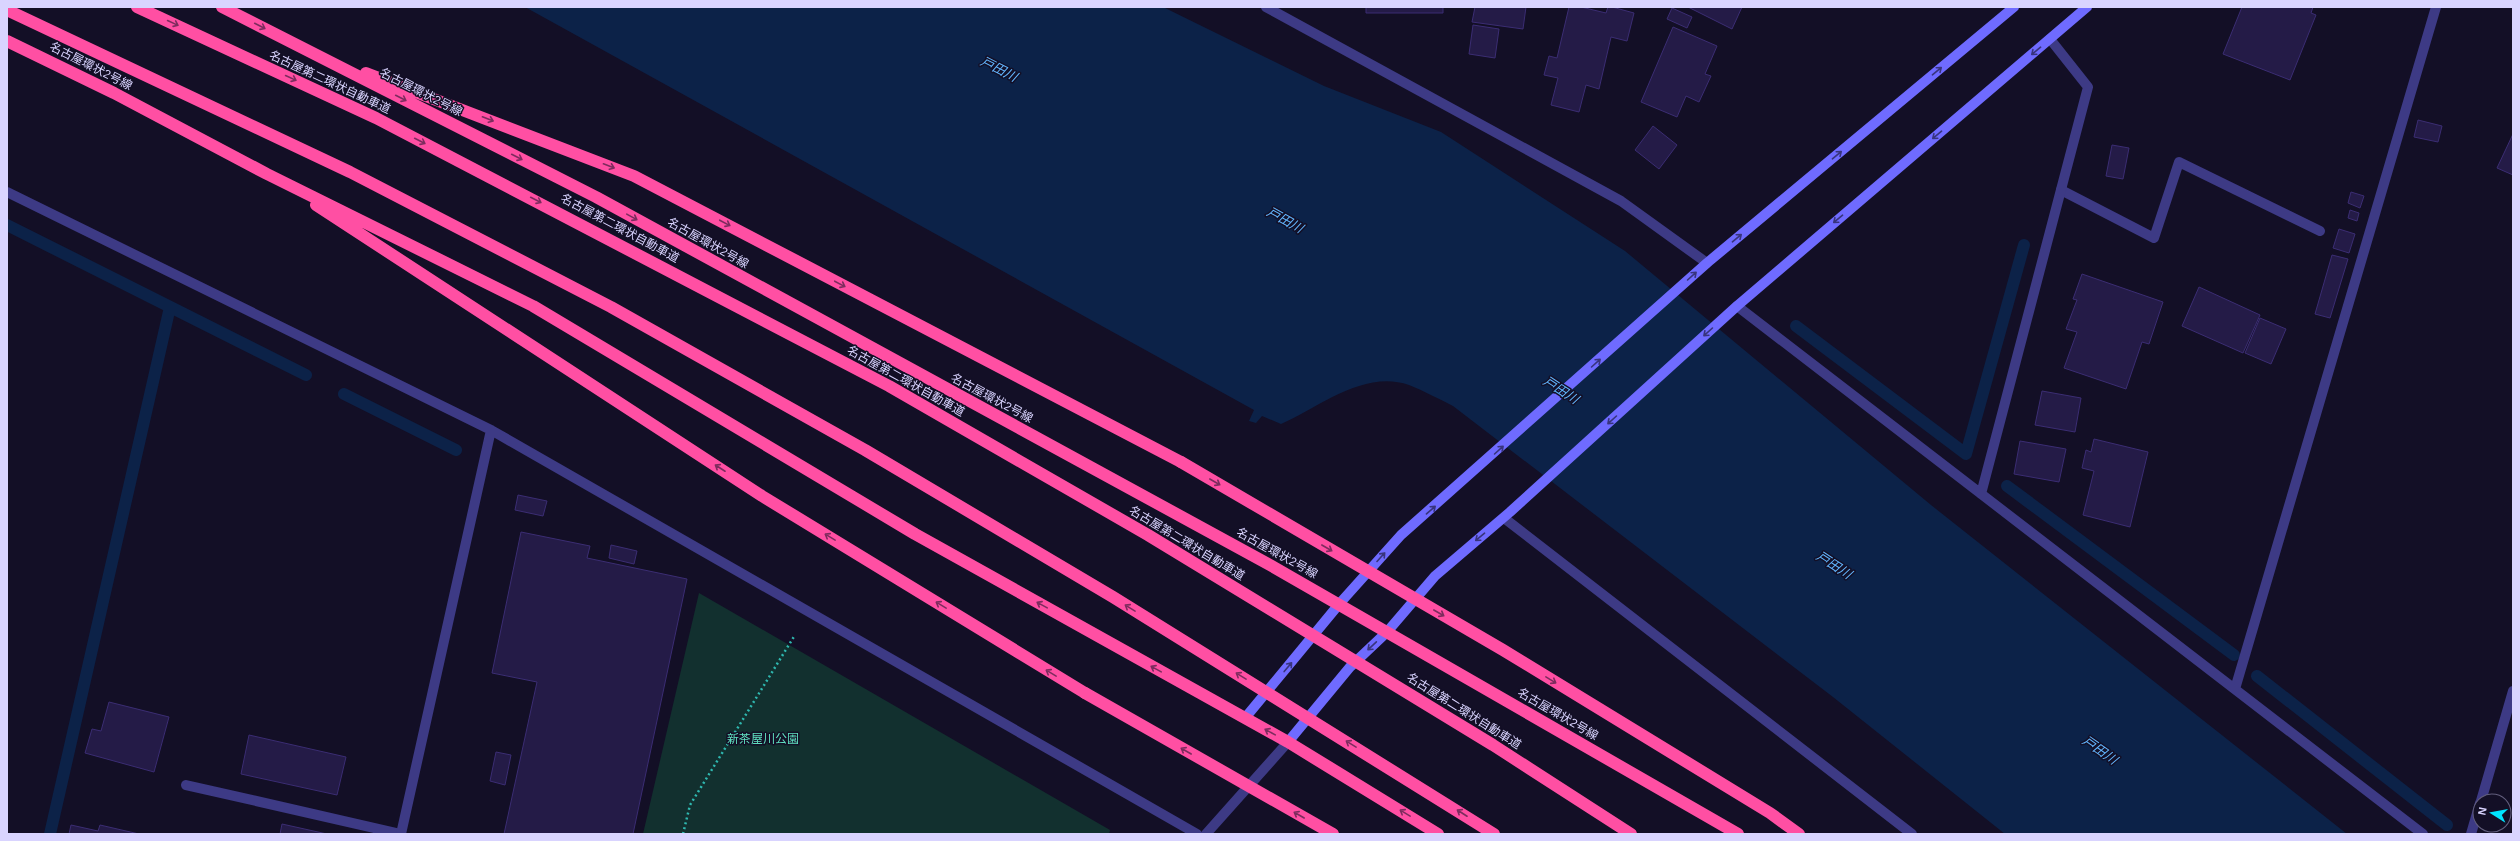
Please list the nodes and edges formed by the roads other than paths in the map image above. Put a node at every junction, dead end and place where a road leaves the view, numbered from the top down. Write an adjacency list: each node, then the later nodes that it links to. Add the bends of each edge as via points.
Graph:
1 (137, 7): 34 (highway, 名古屋第二環状自動車道, one-way to 34, bridge, via 376,118 889,386 1162,543 1493,745)
2 (1266, 7): 15 (street, via 1621,201)
3 (2014, 7): 15 (street, one-way to 3)
4 (2087, 7): 8 (street)
5 (2436, 7): 22 (street)
6 (224, 8): 10 (highway, 名古屋環状2号線, one-way to 10)
7 (7, 10): 33 (highway, one-way to 7, bridge, via 1106,593 865,450 611,307 350,172)
8 (2050, 39): 12 (street, via 2088,87); 16 (street, one-way to 16)
9 (7, 41): 11 (highway, 名古屋環状2号線, via 114,93)
10 (307, 50): 20 (highway, 名古屋環状2号線, one-way to 20, via 596,197); 36 (highway, one-way to 36, bridge, via 634,176 1181,462 1503,650 1763,809)
11 (267, 174): 24 (highway, 名古屋環状2号線, one-way to 11, via 915,534 533,306); 31 (highway, one-way to 11, bridge, via 1085,693 762,496)
12 (2061, 190): 14 (street, via 2154,238 2179,162); 18 (street)
13 (7, 192): 17 (street)
14 (2320, 231)
15 (1707, 263): 20 (street, one-way to 15, via 1401,535)
16 (1737, 306): 18 (street); 19 (street, one-way to 19)
17 (491, 430): 28 (street); 29 (street)
18 (1981, 494): 22 (street)
19 (1507, 515): 21 (street, one-way to 21, via 1435,576); 37 (street)
20 (1340, 603): 21 (highway, 名古屋環状2号線); 24 (street, one-way to 20)
21 (1387, 632): 25 (street, one-way to 25, via 1350,667); 35 (highway, 名古屋環状2号線)
22 (2235, 690): 38 (street)
23 (2513, 691): 27 (street)
24 (1245, 718): 25 (highway, 名古屋環状2号線, one-way to 24)
25 (1288, 742): 30 (street); 32 (highway, 名古屋環状2号線, one-way to 25)
26 (186, 785): 28 (street)
27 (2483, 793)
28 (401, 834)
29 (1197, 834)
30 (1206, 834)
31 (1333, 834)
32 (1438, 834)
33 (1494, 834)
34 (1631, 834)
35 (1738, 834)
36 (1799, 834)
37 (1912, 834)
38 (2423, 834)

